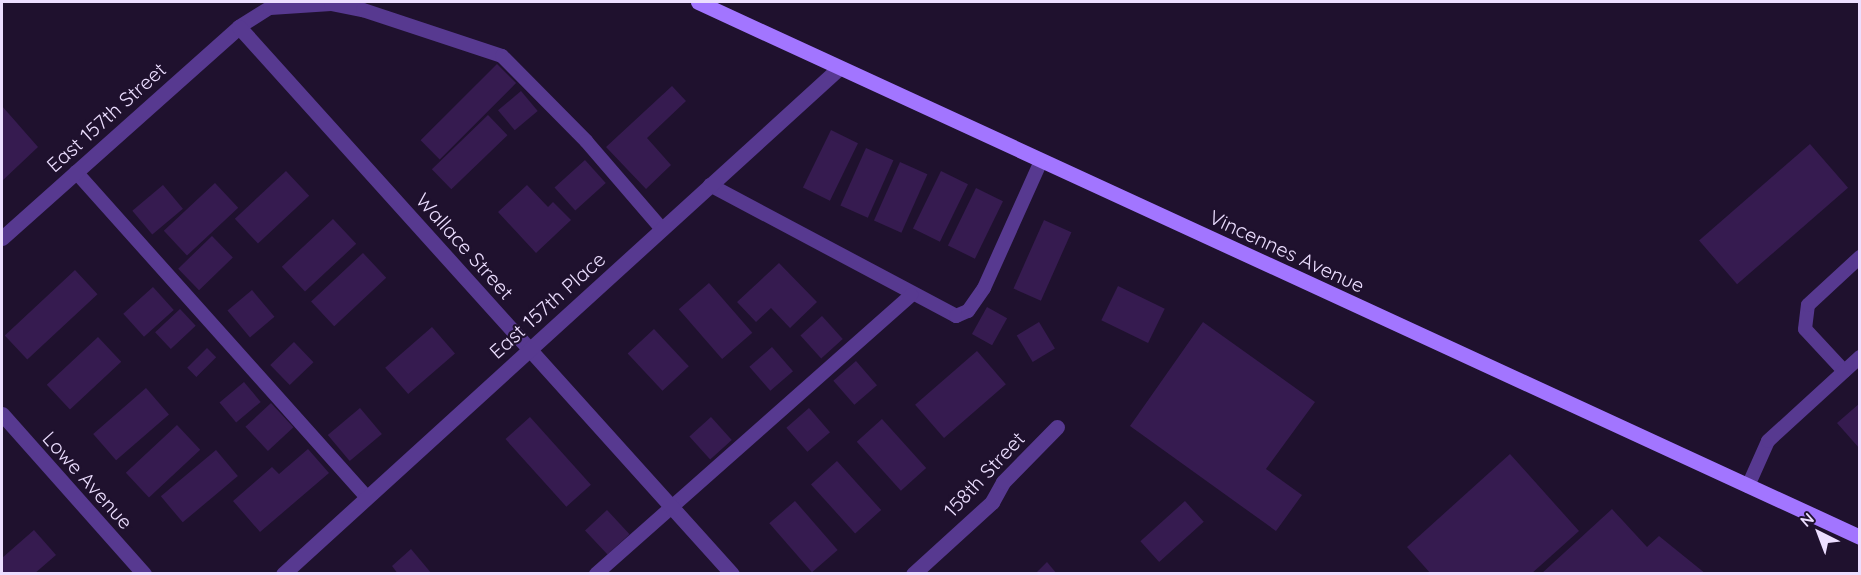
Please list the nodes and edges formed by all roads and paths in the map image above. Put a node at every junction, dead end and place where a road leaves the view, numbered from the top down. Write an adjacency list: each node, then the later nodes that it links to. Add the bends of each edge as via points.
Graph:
1 (698, 2): 3 (street, Vincennes Avenue)
2 (239, 27): 5 (street, East 157th Street); 7 (lane, via 270,8 331,4 363,10 502,56 586,141); 11 (street, Wallace Street)
3 (839, 68): 4 (street, Vincennes Avenue); 6 (street, East 157th Place)
4 (1041, 161): 10 (lane, via 984,288 968,311 956,316); 16 (street, Vincennes Avenue)
5 (76, 172): 8 (street, East 157th Street); 17 (lane)
6 (710, 185): 7 (street, East 157th Place); 10 (lane)
7 (662, 229): 11 (street, East 157th Place)
8 (2, 238)
9 (1860, 257): 13 (lane, via 1808,304 1805,328)
10 (910, 295): 18 (lane)
11 (530, 349): 17 (street, East 157th Place); 18 (street, Wallace Street)
12 (1860, 357): 13 (lane)
13 (1844, 371): 16 (lane, via 1768,441)
14 (2, 414): 20 (street, Lowe Avenue)
15 (1057, 427): 24 (street, 158th Street, via 1003,482 992,502)
16 (1748, 486): 19 (street, Vincennes Avenue)
17 (367, 498): 21 (street, East 157th Place)
18 (673, 506): 22 (lane); 23 (street, Wallace Street)
19 (1860, 537)
20 (144, 573)
21 (283, 573)
22 (596, 573)
23 (732, 573)
24 (914, 573)

